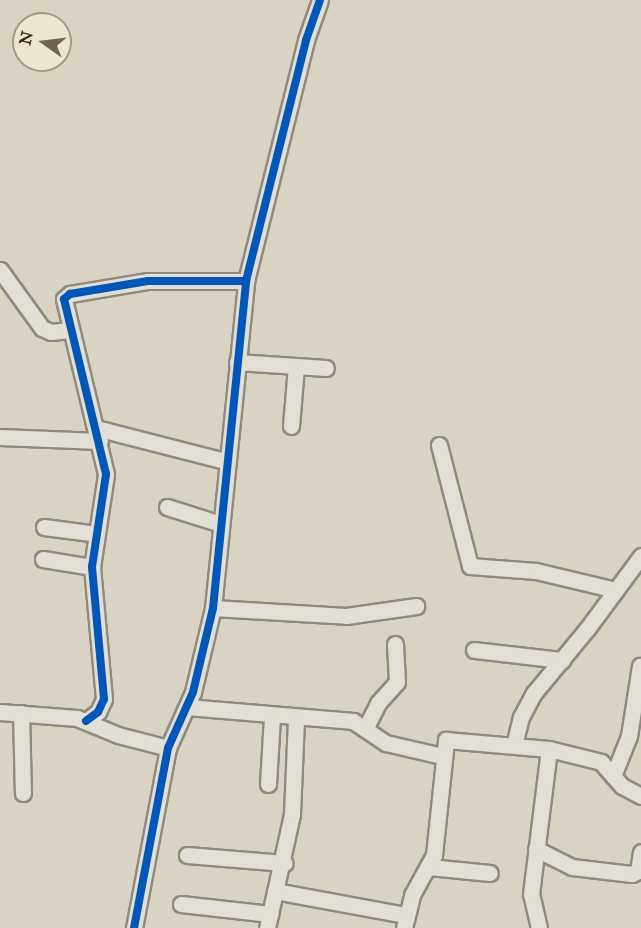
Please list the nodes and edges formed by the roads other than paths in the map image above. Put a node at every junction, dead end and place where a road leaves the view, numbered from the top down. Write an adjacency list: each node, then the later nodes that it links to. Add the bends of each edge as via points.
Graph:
1 (320, 0): 3 (street, via 306,40)
2 (0, 270): 4 (street, via 42,328 51,332)
3 (246, 281): 4 (street, via 167,280 70,294 63,303); 5 (street)
4 (70, 330): 9 (street)
5 (237, 362): 6 (street); 12 (street)
6 (296, 366): 7 (street); 8 (street)
7 (326, 368)
8 (291, 426)
9 (98, 435): 10 (street); 12 (street); 16 (street, via 107,487)
10 (0, 437)
11 (439, 445): 20 (street, via 472,568 536,571)
12 (228, 462): 14 (street)
13 (167, 507): 14 (street)
14 (221, 524): 22 (street)
15 (44, 526): 16 (street)
16 (97, 534): 19 (street)
17 (641, 556): 20 (street)
18 (43, 559): 19 (street)
19 (92, 567): 32 (street, via 104,699 98,712)
20 (616, 590): 25 (street)
21 (416, 606): 22 (street, via 346,616)
22 (213, 608): 27 (street)
23 (395, 644): 33 (street, via 397,682 381,698)
24 (474, 650): 25 (street)
25 (562, 660): 34 (street, via 525,705)
26 (640, 666): 38 (street, via 629,736)
27 (187, 707): 30 (street); 35 (street)
28 (0, 712): 29 (street)
29 (21, 713): 32 (street); 40 (street)
30 (272, 717): 31 (street); 39 (street)
31 (296, 720): 33 (street, via 353,721); 45 (street, via 292,814)
32 (86, 721): 35 (street, via 118,735)
33 (366, 727): 37 (street, via 386,743)
34 (514, 745): 36 (street); 37 (street, via 452,738 444,743)
35 (168, 748): 52 (street)
36 (549, 749): 38 (street, via 601,762); 42 (street)
37 (442, 756): 46 (street, via 434,855)
38 (613, 776): 41 (street)
39 (268, 784)
40 (23, 793)
41 (641, 796)
42 (536, 849): 43 (street, via 572,867 632,874 638,871); 53 (street, via 531,894)
43 (641, 852)
44 (187, 855): 45 (street)
45 (285, 863): 48 (street)
46 (429, 867): 47 (street); 51 (street, via 412,895)
47 (490, 873)
48 (275, 891): 50 (street); 51 (street)
49 (181, 904): 50 (street)
50 (268, 921)
51 (405, 921)
52 (134, 928)
53 (539, 928)

